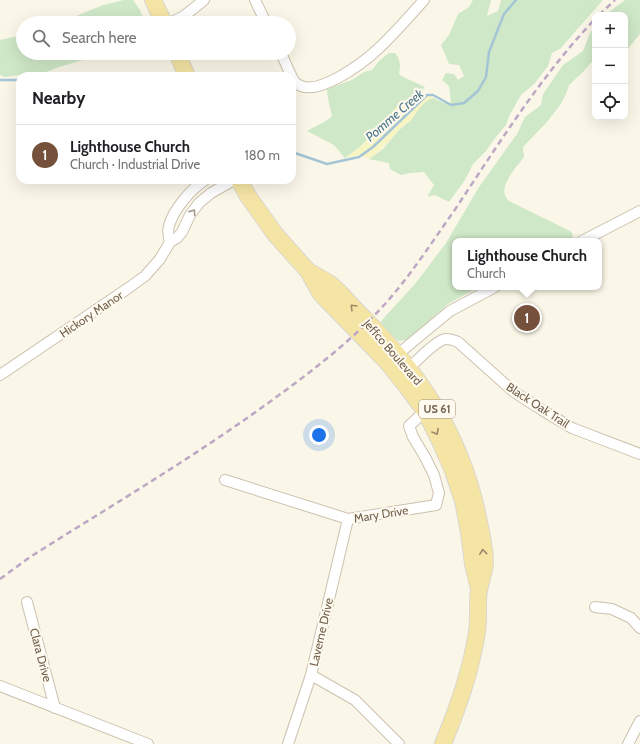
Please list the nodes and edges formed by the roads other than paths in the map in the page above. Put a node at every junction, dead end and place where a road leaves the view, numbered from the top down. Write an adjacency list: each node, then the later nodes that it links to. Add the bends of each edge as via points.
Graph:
1 (153, 0): 5 (main road)
2 (204, 0): 6 (street)
3 (255, 0): 7 (street)
4 (424, 0): 12 (street, via 377,50 346,73 326,84 307,88)
5 (161, 16)
6 (184, 16)
7 (263, 16)
8 (180, 60): 10 (main road)
9 (284, 60): 11 (street)
10 (185, 72)
11 (290, 72)
12 (296, 83)
13 (200, 184): 18 (street, Hickory Manor, via 175,212 169,226)
14 (227, 184): 18 (street, Hickory Manor, one-way to 14, via 182,232 190,215 200,203 209,194)
15 (241, 184): 19 (main road, Jeffco Boulevard / US 61, via 275,234)
16 (640, 211): 17 (street)
17 (588, 238)
18 (170, 242): 23 (street, Hickory Manor, via 166,251 145,276)
19 (308, 271): 21 (main road, Jeffco Boulevard / US 61, one-way to 19, via 330,284); 24 (main road, Jeffco Boulevard / US 61, via 321,294 388,363)
20 (489, 290): 21 (street, via 450,311)
21 (398, 354): 22 (main road, Jeffco Boulevard / US 61)
22 (409, 368): 25 (street, Black Oak Trail, via 442,340 458,342 514,392 542,410 572,428); 28 (main road, Jeffco Boulevard / US 61, one-way to 22, via 485,563 474,498 452,436)
23 (0, 375)
24 (424, 411): 27 (street, Mary Drive, via 409,426 434,475 439,493 436,505); 28 (main road, Jeffco Boulevard / US 61, one-way to 28, via 440,441 463,501)
25 (640, 454)
26 (225, 480): 27 (street, Mary Drive)
27 (348, 519): 32 (street, Laverne Drive)
28 (479, 590): 39 (main road, Jeffco Boulevard / US 61, via 473,654 466,682)
29 (27, 602): 34 (street, Clara Drive)
30 (595, 608): 31 (street, via 612,609 631,618)
31 (640, 628)
32 (311, 675): 37 (street, Laverne Drive); 38 (street, via 354,700)
33 (0, 686): 34 (street)
34 (55, 708): 36 (street)
35 (640, 721): 40 (street)
36 (148, 744)
37 (288, 744)
38 (399, 744)
39 (443, 744)
40 (628, 744)

